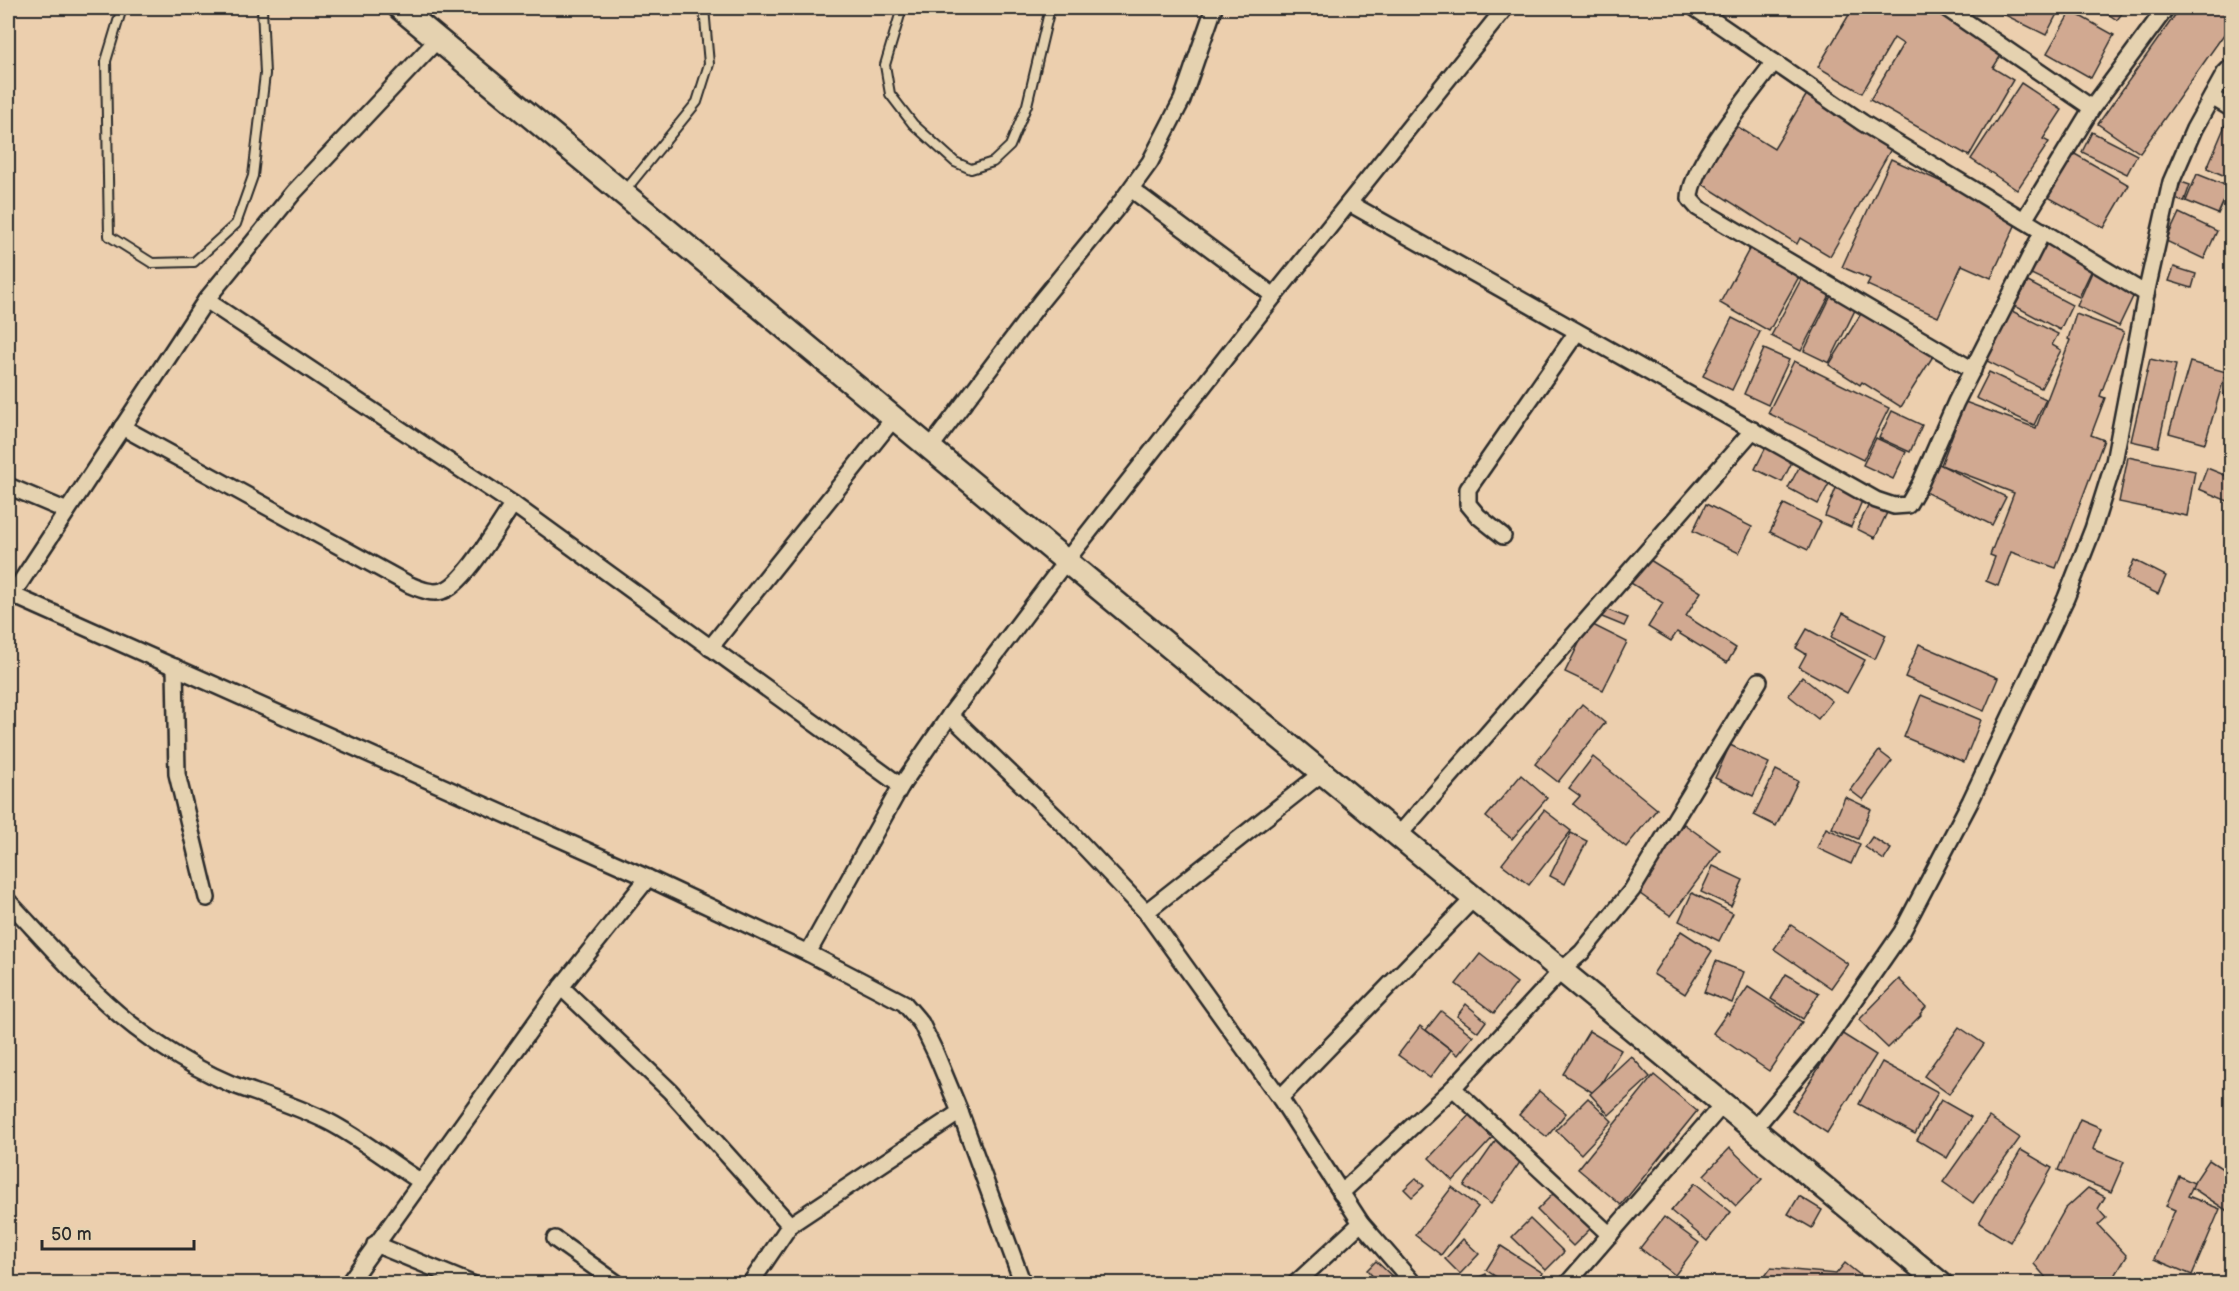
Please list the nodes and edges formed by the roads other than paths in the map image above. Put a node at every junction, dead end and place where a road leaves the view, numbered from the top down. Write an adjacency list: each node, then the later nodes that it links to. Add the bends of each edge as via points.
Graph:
1 (122, 8): 2 (lane, via 106,61 109,236 152,263 194,262 236,224 253,177 265,74)
2 (262, 8)
3 (400, 8): 12 (main road)
4 (704, 8): 19 (lane, via 709,64 697,102)
5 (902, 8): 6 (lane, via 885,65 890,94 913,124 955,162 970,169 993,162 1010,146 1027,105)
6 (1050, 8)
7 (1214, 8): 18 (street, via 1177,111)
8 (1505, 8): 20 (street)
9 (1697, 8): 13 (street)
10 (1947, 8): 16 (street)
11 (2166, 8): 16 (street)
12 (438, 39): 19 (main road); 25 (street, via 294,192)
13 (1774, 62): 21 (street, via 1863,123); 27 (street, via 1706,156 1689,189 1690,199 1698,208)
14 (2232, 66): 15 (street)
15 (2212, 97): 17 (street); 23 (street, via 2171,182)
16 (2092, 108): 21 (street)
17 (2232, 109)
18 (1131, 189): 24 (street); 31 (street)
19 (623, 193): 28 (main road)
20 (1349, 203): 24 (street); 26 (street)
21 (2024, 220): 22 (street)
22 (2043, 231): 23 (street); 27 (street)
23 (2146, 294): 57 (street, via 2114,462 2066,598 1970,802 1902,932 1823,1046)
24 (1274, 296): 36 (street)
25 (206, 300): 29 (street); 33 (street)
26 (1578, 332): 30 (street); 35 (street, via 1468,489 1468,504)
27 (1973, 370): 30 (street, via 1908,505 1894,506 1876,500)
28 (894, 418): 31 (main road); 38 (street)
29 (122, 427): 33 (street, via 429,592 454,585); 34 (street)
30 (1753, 430): 44 (street)
31 (930, 448): 36 (main road)
32 (8, 486): 34 (street)
33 (513, 504): 38 (street)
34 (67, 511): 37 (street)
35 (1503, 536)
36 (1066, 561): 41 (street); 42 (main road)
37 (10, 594): 39 (street)
38 (710, 648): 43 (street)
39 (175, 667): 45 (street); 46 (street, via 177,774)
40 (1759, 681): 51 (street, via 1632,890 1582,952)
41 (950, 715): 43 (street); 49 (street, via 1059,820)
42 (1322, 773): 44 (main road); 49 (street)
43 (901, 786): 50 (street)
44 (1398, 836): 47 (main road)
45 (648, 878): 50 (street); 52 (street)
46 (207, 898)
47 (1474, 898): 51 (main road); 54 (street)
48 (8, 901): 58 (street, via 82,979 161,1046 230,1083 331,1123)
49 (1146, 912): 54 (street)
50 (808, 953): 56 (street, via 904,1003 921,1023)
51 (1562, 970): 53 (street); 55 (main road)
52 (561, 987): 58 (street); 61 (street, via 670,1091)
53 (1453, 1088): 59 (street); 62 (street)
54 (1280, 1098): 59 (street)
55 (1723, 1104): 57 (main road); 62 (street)
56 (960, 1112): 61 (street); 69 (street)
57 (1754, 1129): 73 (main road)
58 (420, 1181): 64 (street)
59 (1341, 1193): 60 (street)
60 (1360, 1223): 70 (street); 71 (street)
61 (789, 1225): 68 (street)
62 (1610, 1235): 72 (street)
63 (555, 1239): 67 (street)
64 (375, 1244): 65 (street); 66 (street)
65 (348, 1284)
66 (472, 1284)
67 (618, 1284)
68 (750, 1284)
69 (1023, 1284)
70 (1295, 1284)
71 (1414, 1284)
72 (1567, 1284)
73 (1941, 1284)

